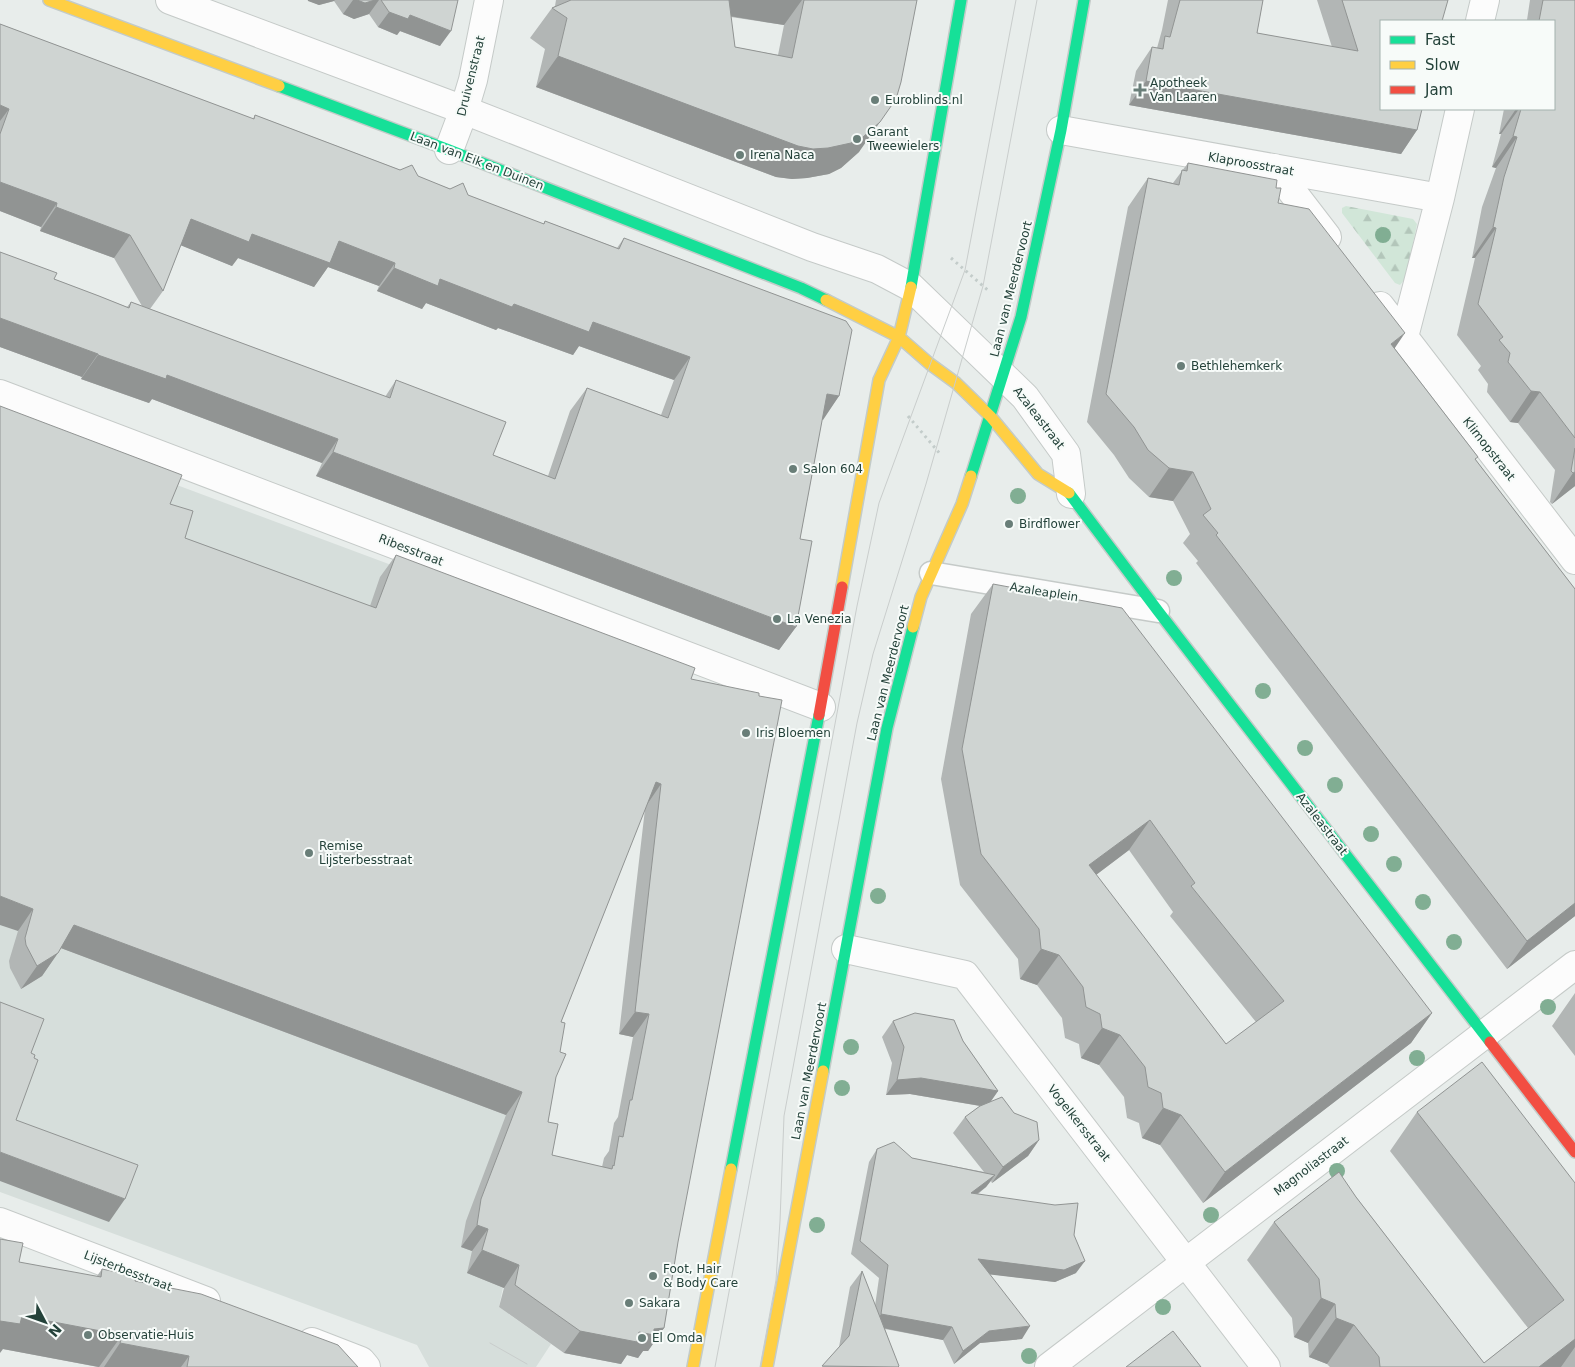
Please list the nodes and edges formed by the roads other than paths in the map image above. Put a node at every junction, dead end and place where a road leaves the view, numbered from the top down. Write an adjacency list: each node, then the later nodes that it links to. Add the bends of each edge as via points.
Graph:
1 (49, 0): 11 (street, Laan van Eik en Duinen)
2 (170, 0): 8 (street)
3 (489, 0): 8 (street, Druivenstraat)
4 (961, 0): 16 (street)
5 (1084, 0): 10 (street, Laan van Meerdervoort)
6 (1485, 0): 7 (street)
7 (1480, 20)
8 (464, 110): 11 (street, Druivenstraat); 16 (street, via 877,269)
9 (1460, 110): 13 (street)
10 (1061, 130): 12 (street, Klaproosstraat); 19 (street, Laan van Meerdervoort, via 1021,317)
11 (449, 150): 17 (street, Laan van Eik en Duinen, via 801,288)
12 (1274, 168): 13 (street, Klaproosstraat); 14 (street)
13 (1440, 198): 18 (street)
14 (1339, 253)
15 (1363, 283): 18 (street, Klimopstraat)
16 (911, 287): 17 (street); 19 (street, Azaleastraat)
17 (899, 337): 21 (street, Laan van Eik en Duinen); 26 (street, via 880,380)
18 (1404, 337): 23 (street, Klimopstraat)
19 (1004, 376): 21 (street, Laan van Meerdervoort); 22 (street, Azaleastraat, via 1025,397 1066,454)
20 (0, 394): 26 (street, Ribesstraat)
21 (991, 417): 22 (street, Azaleastraat, via 1038,474); 24 (street, Laan van Meerdervoort, via 962,504)
22 (1071, 494): 25 (street, Azaleastraat)
23 (1571, 548)
24 (931, 573): 25 (lane, Azaleaplein); 27 (street, Laan van Meerdervoort, via 921,597 887,728)
25 (1158, 611): 29 (street, Azaleastraat)
26 (821, 707): 36 (street)
27 (846, 950): 32 (street, Vogelkersstraat, via 965,975); 37 (street, Laan van Meerdervoort)
28 (1575, 965): 29 (street, Magnoliastraat)
29 (1484, 1034): 30 (street, Azaleastraat); 32 (street, Magnoliastraat)
30 (1575, 1152)
31 (0, 1222): 33 (street, Lijsterbesstraat)
32 (1186, 1262): 38 (street, Magnoliastraat); 39 (street, Vogelkersstraat)
33 (232, 1311)
34 (287, 1333): 35 (street, via 361,1361)
35 (366, 1367)
36 (693, 1367)
37 (767, 1367)
38 (1049, 1367)
39 (1266, 1367)

